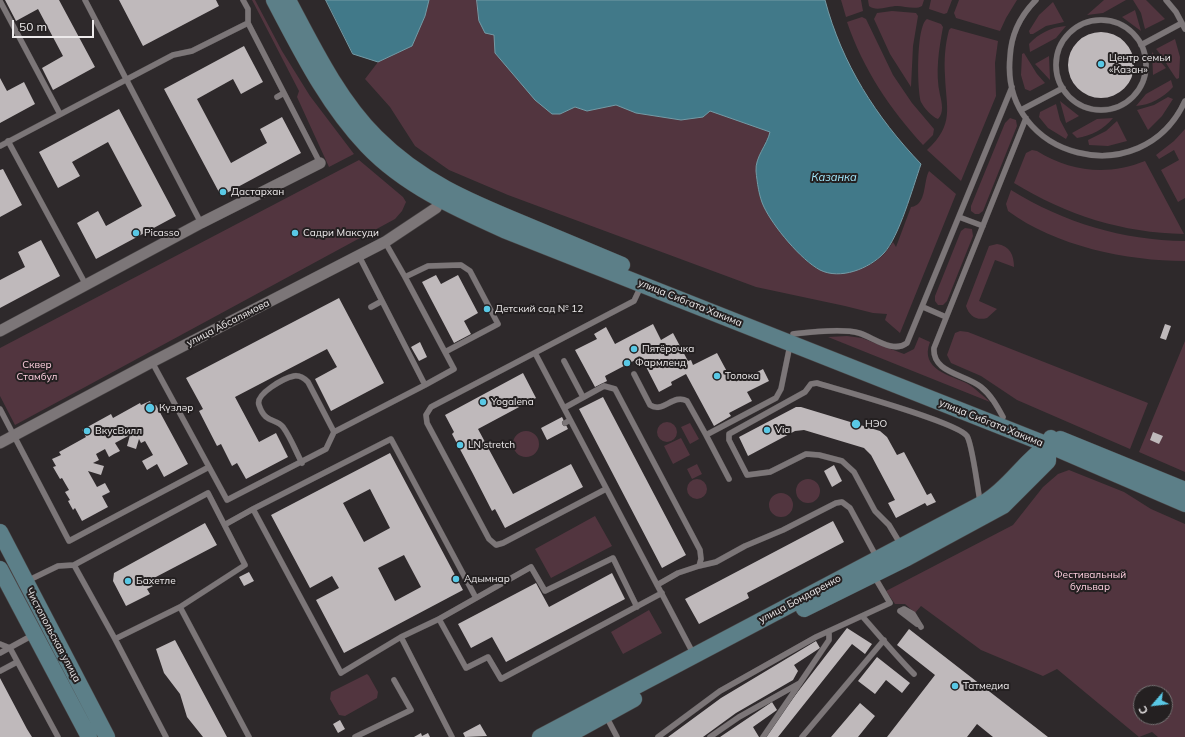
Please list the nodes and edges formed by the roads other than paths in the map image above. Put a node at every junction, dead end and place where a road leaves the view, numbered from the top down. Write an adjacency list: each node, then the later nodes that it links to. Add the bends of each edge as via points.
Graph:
1 (85, 0): 11 (lane)
2 (243, 0): 8 (lane, via 248,9)
3 (274, 0): 23 (main road, улица Сибгата Хакима, via 315,76 344,120 373,151 399,173)
4 (288, 0): 23 (main road, улица Сибгата Хакима, via 322,63 362,121 376,137)
5 (1036, 0): 12 (lane, via 1022,18 1012,40 1009,63)
6 (1166, 0): 9 (lane)
7 (0, 1): 18 (lane)
8 (248, 23): 11 (lane, via 192,51 173,55); 14 (lane)
9 (1184, 26): 10 (lane)
10 (1141, 45): 13 (lane, via 1145,61 1143,81 1134,95 1121,105 1105,109 1088,108 1074,100); 13 (lane, via 1129,30 1114,22 1098,20 1079,25 1066,36 1057,53 1057,73)
11 (126, 79): 18 (lane); 25 (lane)
12 (1012, 87): 17 (lane); 24 (lane)
13 (1063, 88): 17 (lane)
14 (284, 93): 15 (lane); 22 (lane)
15 (277, 97)
16 (1185, 101): 19 (lane, via 1172,122 1154,140 1132,151 1107,156 1082,154 1059,146 1039,132)
17 (1021, 110): 19 (lane)
18 (60, 114): 20 (lane)
19 (1026, 118): 26 (lane)
20 (8, 141): 21 (lane); 31 (lane)
21 (0, 146)
22 (320, 163): 25 (street)
23 (443, 195): 27 (street, улица Абсалямова, via 436,208); 30 (main road, улица Сибгата Хакима, via 504,230); 37 (main road, улица Сибгата Хакима)
24 (959, 217): 26 (lane); 34 (lane)
25 (201, 223): 31 (street)
26 (983, 226): 35 (lane)
27 (385, 242): 28 (street, улица Абсалямова); 29 (lane)
28 (359, 256): 32 (lane); 41 (street, улица Абсалямова)
29 (405, 278): 38 (lane); 38 (lane, via 428,266 461,265 470,271 498,324)
30 (642, 284): 37 (main road, улица Сибгата Хакима); 39 (lane, via 634,300)
31 (86, 285): 36 (street)
32 (382, 301): 33 (lane); 43 (lane)
33 (371, 307)
34 (923, 307): 35 (lane); 37 (lane, via 907,343 897,348 856,332 817,332)
35 (946, 317): 47 (lane, via 935,343 934,354 938,364 982,387)
36 (0, 331)
37 (792, 338): 47 (main road, улица Сибгата Хакима); 50 (lane, via 781,389 776,398); 51 (main road, улица Сибгата Хакима)
38 (445, 352): 43 (lane, via 454,369)
39 (535, 353): 45 (lane); 56 (lane, via 429,410 426,416 428,423 449,464 489,539 496,545 503,544)
40 (564, 361): 44 (lane)
41 (152, 362): 49 (street, улица Абсалямова); 54 (lane)
42 (634, 374): 50 (lane, via 654,408 676,399 686,401)
43 (425, 385): 48 (lane)
44 (583, 397): 45 (lane); 66 (lane, via 604,386 615,389 700,550)
45 (564, 408): 56 (lane, via 568,422)
46 (0, 409): 49 (lane)
47 (1003, 417): 51 (main road, улица Сибгата Хакима)
48 (334, 432): 53 (lane, via 326,449); 53 (lane, via 308,382 302,376 294,376 263,392 259,398 259,405 267,420 282,426)
49 (13, 435): 52 (street, улица Абсалямова); 54 (lane, via 69,541)
50 (706, 436): 55 (lane)
51 (1050, 441): 57 (main road, улица Сибгата Хакима, via 1084,448); 58 (main road, улица Бондаренко, via 999,492); 59 (main road, улица Сибгата Хакима); 68 (main road, улица Бондаренко, via 1048,461 1006,504)
52 (0, 443)
53 (302, 463): 54 (lane, via 227,500)
54 (209, 467)
55 (729, 479)
56 (606, 489): 70 (lane)
57 (1185, 490)
58 (981, 504): 63 (main road, улица Бондаренко); 63 (lane, via 969,441 961,430 911,411 817,383 811,384 805,392 729,434 729,440 748,475 770,472 810,454 847,464 854,472 875,512 889,525)
59 (1185, 504)
60 (253, 509): 61 (lane); 72 (lane, via 391,439); 79 (lane, via 341,673)
61 (226, 524): 65 (lane, via 208,493); 73 (lane, via 245,565)
62 (0, 532): 69 (main road, Чистопольская улица)
63 (901, 545): 64 (main road, улица Бондаренко)
64 (877, 558): 66 (lane, via 850,508 842,502 716,562); 85 (main road, улица Бондаренко)
65 (74, 565): 69 (lane, via 58,566); 80 (lane)
66 (699, 566): 70 (lane, via 678,573)
67 (0, 569): 78 (main road, Чистопольская улица)
68 (874, 576): 75 (lane, via 890,603); 91 (main road, улица Бондаренко, via 780,620)
69 (25, 582): 94 (main road, Чистопольская улица)
70 (657, 585): 71 (lane)
71 (662, 593): 74 (lane); 85 (lane)
72 (476, 598): 74 (lane, via 531,567 545,591 613,558); 76 (lane)
73 (180, 607): 80 (lane); 96 (lane)
74 (637, 607): 76 (lane, via 501,679 488,657 466,668)
75 (862, 616): 77 (lane); 81 (lane)
76 (439, 619): 79 (lane)
77 (829, 632): 90 (lane, via 829,640); 102 (lane, via 720,692)
78 (35, 635): 83 (lane); 93 (main road, Чистопольская улица)
79 (401, 637): 98 (lane)
80 (114, 639): 95 (lane)
81 (884, 640): 88 (lane, via 887,647); 105 (lane)
82 (0, 644): 83 (lane)
83 (10, 648): 84 (lane); 86 (lane)
84 (0, 653)
85 (694, 655): 99 (main road, улица Бондаренко)
86 (17, 662): 87 (lane); 92 (lane)
87 (0, 671)
88 (914, 674)
89 (394, 680): 97 (lane, via 411,710)
90 (800, 683): 103 (lane, via 739,717); 104 (lane)
91 (605, 715): 100 (main road, улица Бондаренко); 101 (lane)
92 (58, 737)
93 (88, 737)
94 (107, 737)
95 (166, 737)
96 (249, 737)
97 (355, 737)
98 (452, 737)
99 (540, 737)
100 (565, 737)
101 (617, 737)
102 (658, 737)
103 (710, 737)
104 (763, 737)
105 (802, 737)

